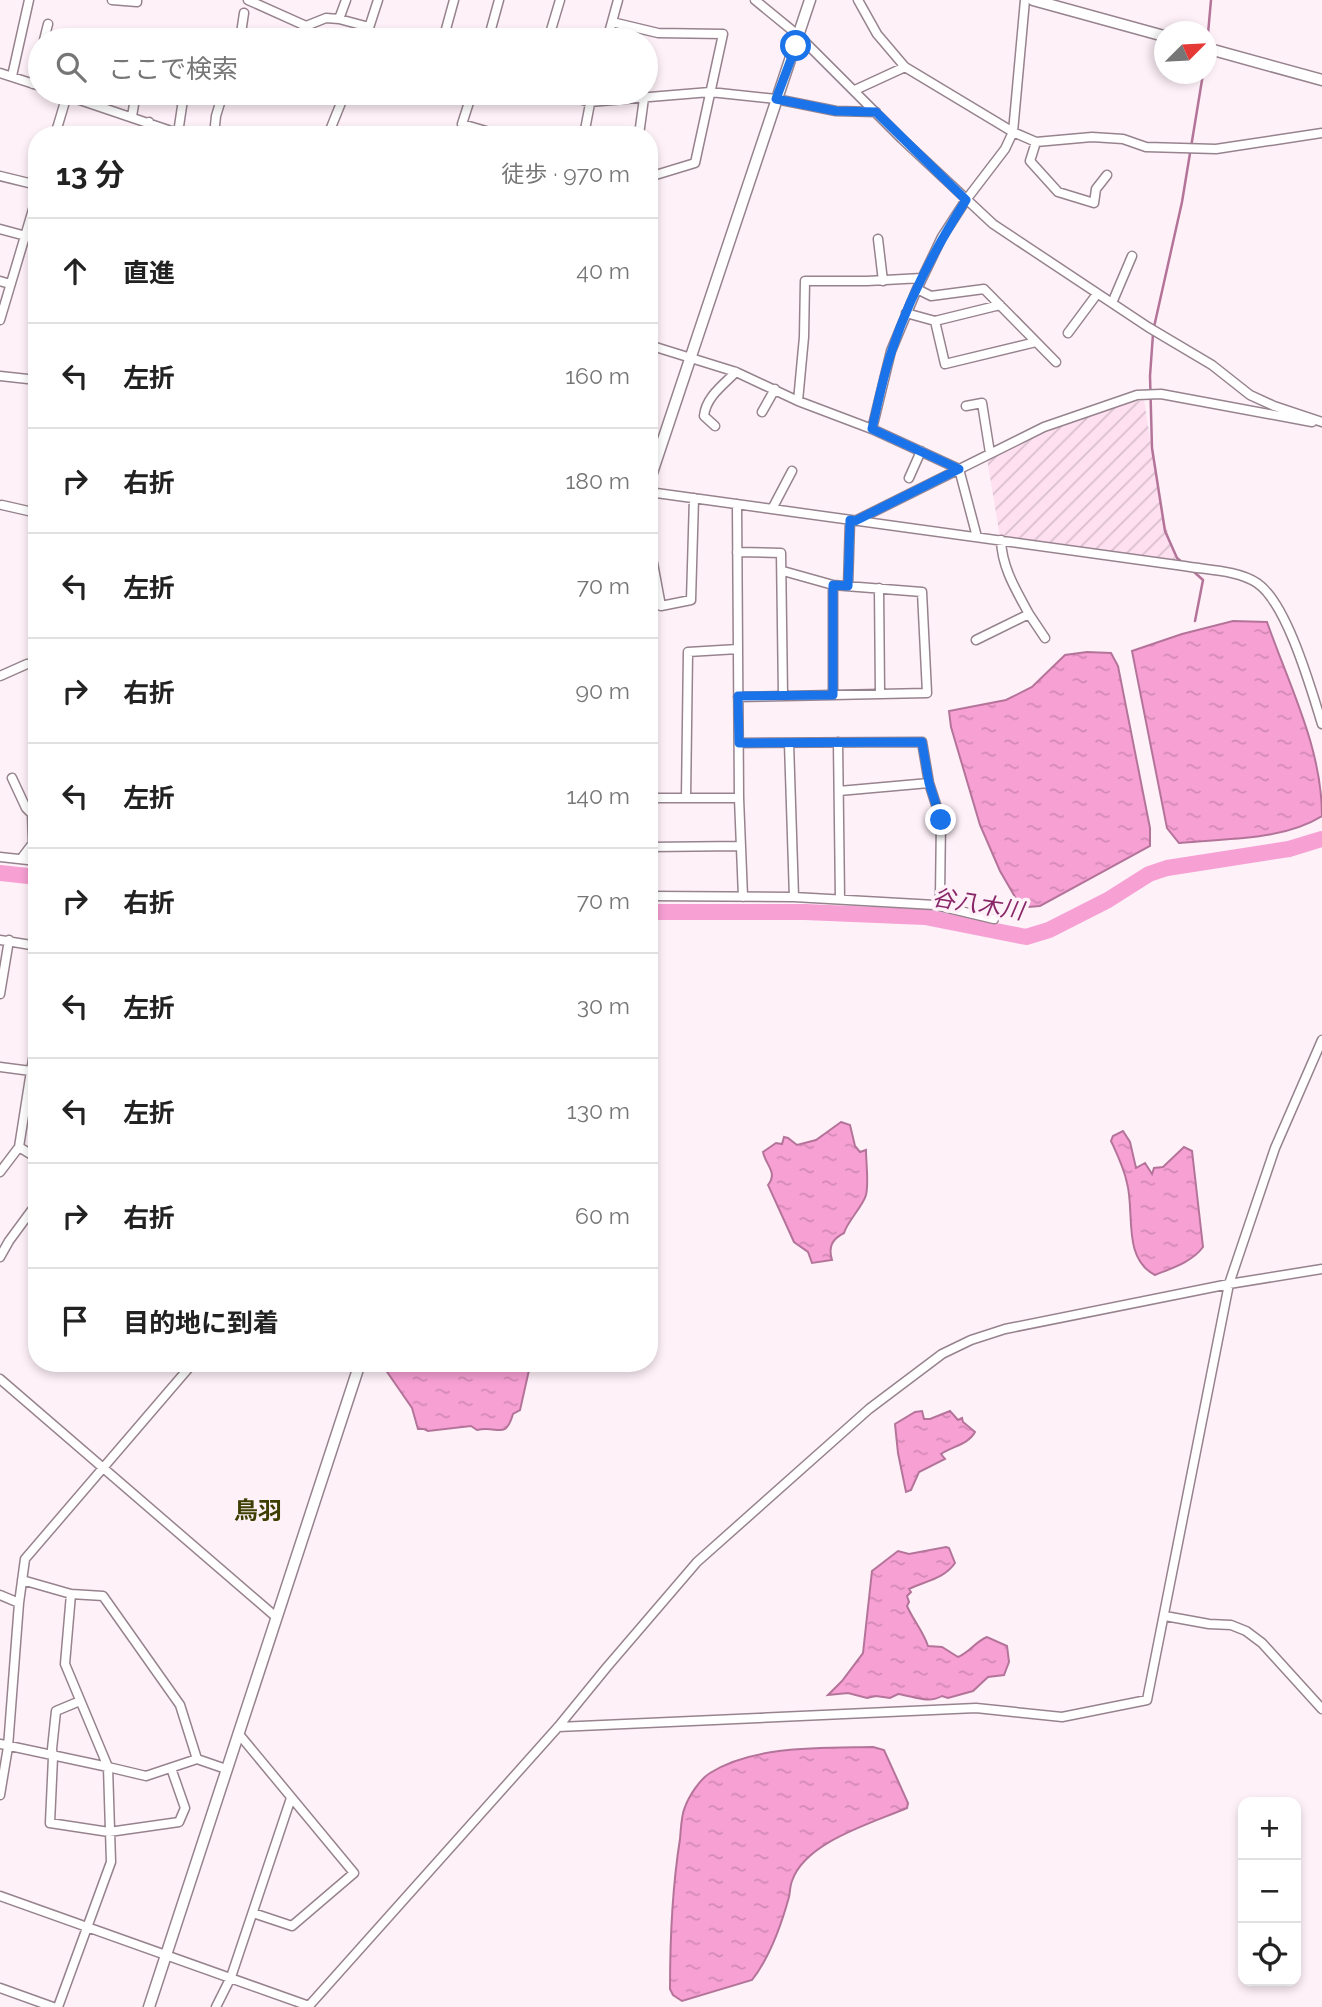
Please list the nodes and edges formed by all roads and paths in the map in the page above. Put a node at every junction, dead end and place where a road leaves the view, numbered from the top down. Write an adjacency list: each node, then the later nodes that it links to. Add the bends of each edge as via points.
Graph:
1 (29, 0): 35 (street)
2 (112, 0): 3 (street)
3 (137, 0)
4 (248, 0): 17 (street, via 306,26 326,18)
5 (346, 0): 17 (street)
6 (378, 0): 23 (street)
7 (454, 0): 24 (street)
8 (499, 0): 25 (street)
9 (560, 0): 26 (street)
10 (618, 0): 18 (street)
11 (755, 0): 31 (street)
12 (810, 0): 31 (street)
13 (858, 0): 33 (street, via 877,34)
14 (1026, 0): 63 (street)
15 (1033, 0): 30 (street)
16 (244, 13): 21 (street)
17 (340, 19): 22 (street)
18 (612, 22): 27 (street); 28 (street)
19 (48, 24): 20 (street)
20 (47, 28)
21 (242, 28)
22 (355, 28)
23 (369, 28)
24 (446, 28)
25 (491, 28)
26 (552, 28)
27 (610, 28)
28 (637, 28)
29 (658, 33): 39 (street, via 723,34)
30 (1154, 33)
31 (799, 36): 38 (street); 41 (street)
32 (1217, 51): 36 (street)
33 (905, 66): 38 (street); 63 (street)
34 (0, 73): 35 (street)
35 (12, 76): 37 (street)
36 (1322, 80)
37 (28, 82)
38 (855, 89): 51 (street)
39 (710, 92): 40 (street); 41 (street); 66 (street, via 695,163)
40 (658, 97)
41 (776, 99): 51 (street, via 836,111); 91 (street)
42 (61, 105): 54 (street)
43 (98, 105): 52 (street)
44 (134, 105): 52 (street)
45 (183, 105): 57 (street)
46 (219, 105): 58 (street)
47 (340, 105): 59 (street)
48 (468, 105): 60 (street, via 462,124)
49 (590, 105): 61 (street)
50 (643, 105): 62 (street)
51 (876, 112): 70 (street)
52 (132, 116): 53 (street)
53 (149, 122): 55 (street); 56 (street)
54 (57, 126)
55 (147, 126)
56 (160, 126)
57 (182, 126)
58 (215, 126)
59 (332, 126)
60 (469, 126)
61 (586, 126)
62 (640, 126)
63 (1013, 132): 65 (street); 70 (street)
64 (1322, 133): 65 (street, via 1216,149 1146,148 1123,139 1091,137)
65 (1036, 142): 67 (street, via 1030,161 1058,192 1094,202 1096,189)
66 (658, 174)
67 (1107, 175)
68 (0, 176): 69 (street)
69 (28, 183)
70 (966, 200): 77 (street); 82 (street, via 993,224)
71 (28, 226): 73 (street)
72 (0, 229): 73 (street)
73 (25, 236): 74 (street); 80 (street)
74 (28, 237)
75 (878, 239): 79 (street)
76 (1132, 256): 83 (street)
77 (922, 278): 79 (street); 81 (street)
78 (0, 281): 80 (street)
79 (883, 281): 97 (street, via 806,281)
80 (10, 284): 86 (street)
81 (917, 289): 84 (street, via 932,296 984,289); 85 (street)
82 (1097, 294): 83 (street); 88 (street)
83 (1112, 303): 100 (street, via 1212,365 1250,395)
84 (1000, 306): 87 (street); 89 (street)
85 (906, 313): 87 (street); 102 (street, via 891,351)
86 (0, 320)
87 (935, 321): 89 (street, via 946,364)
88 (1068, 333)
89 (1036, 342): 92 (street)
90 (658, 349): 91 (street)
91 (692, 357): 93 (street); 105 (street)
92 (1056, 362)
93 (736, 372): 96 (street); 101 (street, via 710,398 704,412)
94 (0, 376): 95 (street)
95 (28, 379)
96 (775, 389): 97 (street); 99 (street)
97 (798, 401): 102 (street)
98 (966, 406): 104 (street, via 982,403)
99 (762, 412)
100 (1322, 422): 104 (street, via 1148,394 1044,427)
101 (715, 426)
102 (872, 429): 103 (street)
103 (921, 451): 106 (street); 108 (street)
104 (990, 453): 106 (street)
105 (658, 456)
106 (959, 469): 115 (street); 116 (street)
107 (792, 471): 113 (street)
108 (909, 478)
109 (658, 493): 110 (street)
110 (694, 498): 111 (street); 123 (street, via 691,600 661,606)
111 (737, 504): 113 (street); 118 (street)
112 (2, 505): 114 (street)
113 (772, 509): 115 (street)
114 (28, 511)
115 (853, 521): 116 (street); 121 (street)
116 (977, 537): 117 (street)
117 (1001, 540): 124 (street, via 1002,558); 134 (street, via 1184,566 1258,584 1287,627)
118 (737, 552): 119 (street, via 781,553); 127 (street)
119 (783, 571): 120 (street); 133 (street)
120 (833, 585): 121 (street); 131 (street)
121 (848, 586): 122 (street)
122 (879, 588): 130 (street); 130 (street, via 922,592 927,693)
123 (658, 590)
124 (1029, 614): 125 (street); 126 (street)
125 (1045, 638)
126 (976, 640)
127 (738, 649): 132 (street); 142 (street, via 688,652)
128 (28, 664): 129 (street)
129 (0, 676)
130 (880, 694): 131 (street)
131 (833, 695): 133 (street)
132 (738, 696): 133 (street); 136 (street)
133 (783, 696)
134 (1322, 724)
135 (838, 742): 137 (street); 139 (street, via 922,742); 140 (street)
136 (739, 743): 137 (street); 143 (street)
137 (789, 743): 152 (street)
138 (12, 778): 144 (street)
139 (929, 783): 140 (street); 155 (street, via 941,820 940,895)
140 (839, 791): 154 (street)
141 (658, 798): 142 (street)
142 (686, 798): 143 (street)
143 (739, 798): 145 (street)
144 (28, 810)
145 (741, 846): 146 (street); 153 (street)
146 (658, 847)
147 (28, 850): 149 (street)
148 (0, 856): 149 (street)
149 (22, 859): 150 (street)
150 (28, 859)
151 (658, 896): 153 (street)
152 (794, 897): 153 (street); 154 (street)
153 (743, 898)
154 (840, 899): 155 (street)
155 (935, 905): 156 (street)
156 (994, 919)
157 (5, 940): 158 (street); 159 (street)
158 (28, 944)
159 (0, 994)
160 (1322, 1040): 170 (street, via 1275,1148)
161 (0, 1067): 162 (street)
162 (28, 1071)
163 (28, 1090): 164 (street)
164 (19, 1147): 165 (street); 166 (street)
165 (28, 1152)
166 (0, 1172)
167 (28, 1216): 168 (street)
168 (0, 1257)
169 (1322, 1269): 170 (street)
170 (1229, 1284): 179 (street); 183 (street, via 1005,1329 942,1354 869,1409 697,1562)
171 (185, 1372): 174 (street)
172 (357, 1372): 180 (street)
173 (0, 1379): 174 (street)
174 (102, 1468): 175 (street, via 25,1559); 180 (street)
175 (22, 1580): 176 (street); 178 (street)
176 (71, 1594): 181 (street, via 65,1664); 187 (street, via 103,1596 180,1705)
177 (0, 1595): 178 (street)
178 (19, 1603): 185 (street)
179 (1166, 1616): 182 (street, via 1246,1631); 183 (street, via 1147,1700 1062,1717 976,1708)
180 (276, 1617): 184 (street)
181 (80, 1700): 186 (street, via 56,1711); 188 (street)
182 (1322, 1709)
183 (558, 1727): 203 (street)
184 (238, 1733): 190 (street); 192 (street)
185 (4, 1745): 186 (street); 191 (street)
186 (54, 1756): 188 (street); 193 (street, via 50,1823)
187 (197, 1759): 189 (street); 190 (street)
188 (108, 1767): 189 (street, via 146,1776); 193 (street)
189 (171, 1768): 193 (street, via 185,1808 179,1822)
190 (226, 1769): 197 (street)
191 (0, 1796)
192 (292, 1798): 195 (street); 195 (street, via 354,1873 292,1926)
193 (109, 1832): 196 (street, via 111,1862)
194 (0, 1896): 196 (street)
195 (253, 1913): 198 (street)
196 (88, 1926): 197 (street); 200 (street)
197 (166, 1954): 198 (street); 201 (street)
198 (231, 1977): 202 (street); 203 (street)
199 (0, 1988): 200 (street)
200 (56, 2007)
201 (149, 2007)
202 (216, 2007)
203 (308, 2007)

